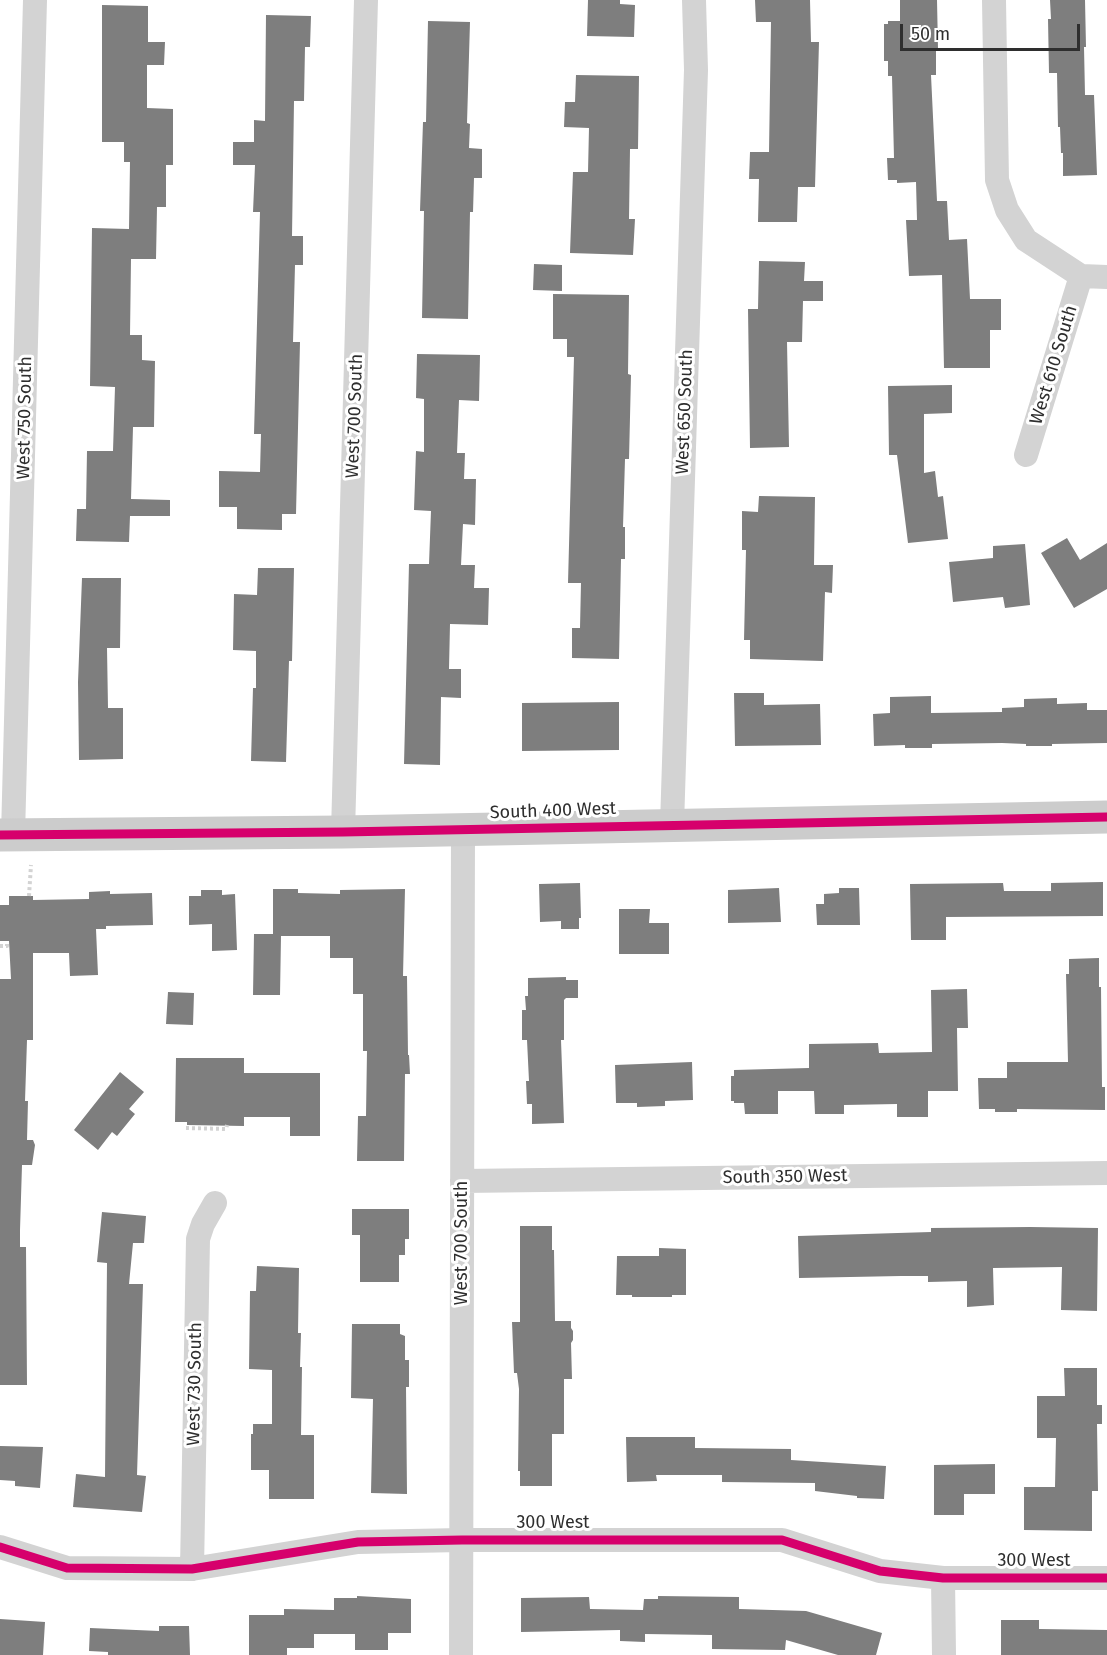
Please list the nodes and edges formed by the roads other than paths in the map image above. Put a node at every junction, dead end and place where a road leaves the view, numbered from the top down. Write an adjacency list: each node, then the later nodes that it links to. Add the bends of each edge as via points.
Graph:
1 (35, 0): 12 (street, West 750 South)
2 (366, 0): 11 (street, West 700 South)
3 (694, 0): 9 (street, West 650 South, via 696,70)
4 (994, 0): 5 (street, via 997,180 1007,210 1026,240)
5 (1081, 276): 6 (street); 7 (street, West 610 South)
6 (1107, 277)
7 (1026, 455)
8 (1107, 817): 9 (main road, South 400 West)
9 (672, 825): 10 (main road, South 400 West)
10 (462, 830): 11 (main road, South 400 West); 14 (street, West 700 South)
11 (343, 832): 12 (main road, South 400 West)
12 (7, 835)
13 (1107, 1173): 14 (street, South 350 West)
14 (462, 1181): 16 (street, West 700 South)
15 (215, 1203): 18 (street, West 730 South, via 198,1239)
16 (462, 1540): 18 (street, 300 West, via 358,1542); 19 (street, 300 West, via 782,1540 880,1571); 21 (street, West 700 South)
17 (0, 1547): 18 (street, 300 West, via 67,1568)
18 (192, 1569)
19 (943, 1578): 20 (street, 300 West); 22 (street)
20 (1107, 1578)
21 (461, 1655)
22 (944, 1655)

